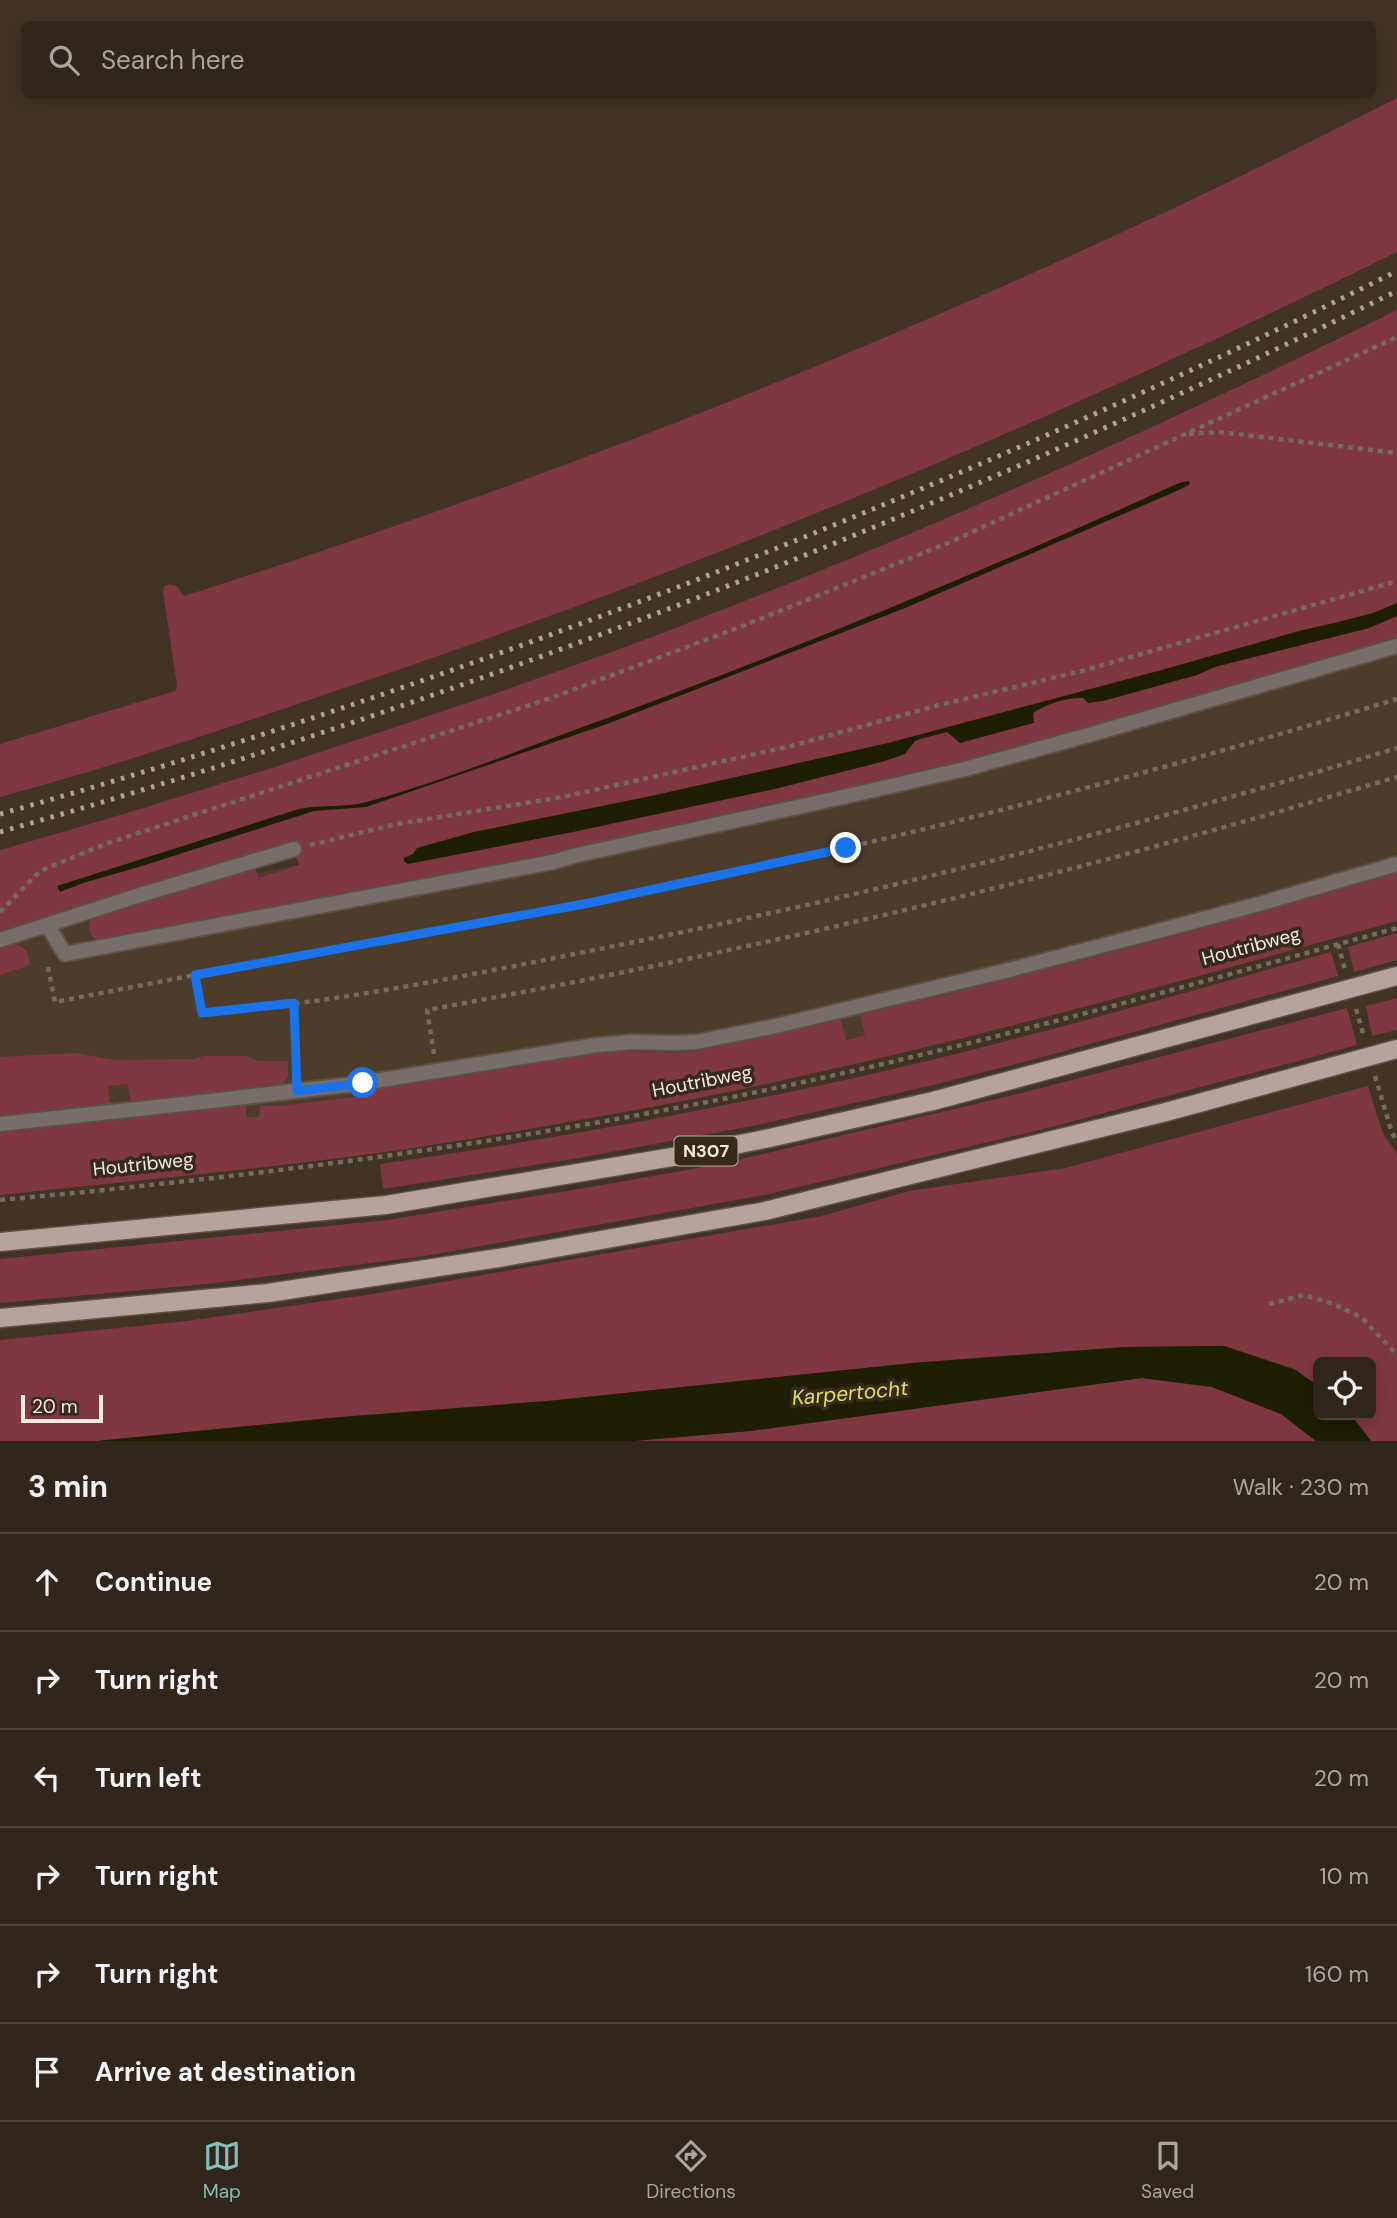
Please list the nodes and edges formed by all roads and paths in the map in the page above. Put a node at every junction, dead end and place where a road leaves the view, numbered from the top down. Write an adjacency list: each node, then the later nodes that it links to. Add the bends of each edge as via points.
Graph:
1 (1397, 337): 2 (path)
2 (1181, 436): 3 (path, via 1220,432); 11 (path, via 948,543 735,629 548,699 108,843 40,871)
3 (1397, 453)
4 (1397, 580): 9 (path, via 1108,664 791,746 563,797 397,824)
5 (1397, 646): 15 (lane, via 965,769 553,862)
6 (1397, 699): 16 (path, via 1190,760 869,842 602,901)
7 (1397, 748): 18 (path, via 1121,828 876,889 495,970)
8 (1397, 777): 20 (path, via 955,898 665,964 427,1010)
9 (294, 849): 12 (lane)
10 (1397, 864): 20 (lane, via 1143,936 776,1026 696,1042 597,1045)
11 (0, 912)
12 (47, 925): 14 (lane); 15 (lane)
13 (1397, 928): 23 (path, Houtribweg, via 923,1055 670,1110 307,1168)
14 (0, 940)
15 (65, 954): 16 (path, via 46,958 55,1002)
16 (195, 975): 18 (path, via 202,1013)
17 (1397, 976): 24 (main road, N307, via 933,1101 678,1156 386,1205)
18 (294, 1003): 21 (path)
19 (1397, 1049): 26 (main road, via 765,1211 268,1293)
20 (437, 1072): 21 (lane)
21 (297, 1091): 22 (lane)
22 (0, 1124)
23 (0, 1200)
24 (0, 1242)
25 (1269, 1304): 27 (path, via 1304,1295 1334,1304 1362,1318)
26 (0, 1318)
27 (1397, 1354)

